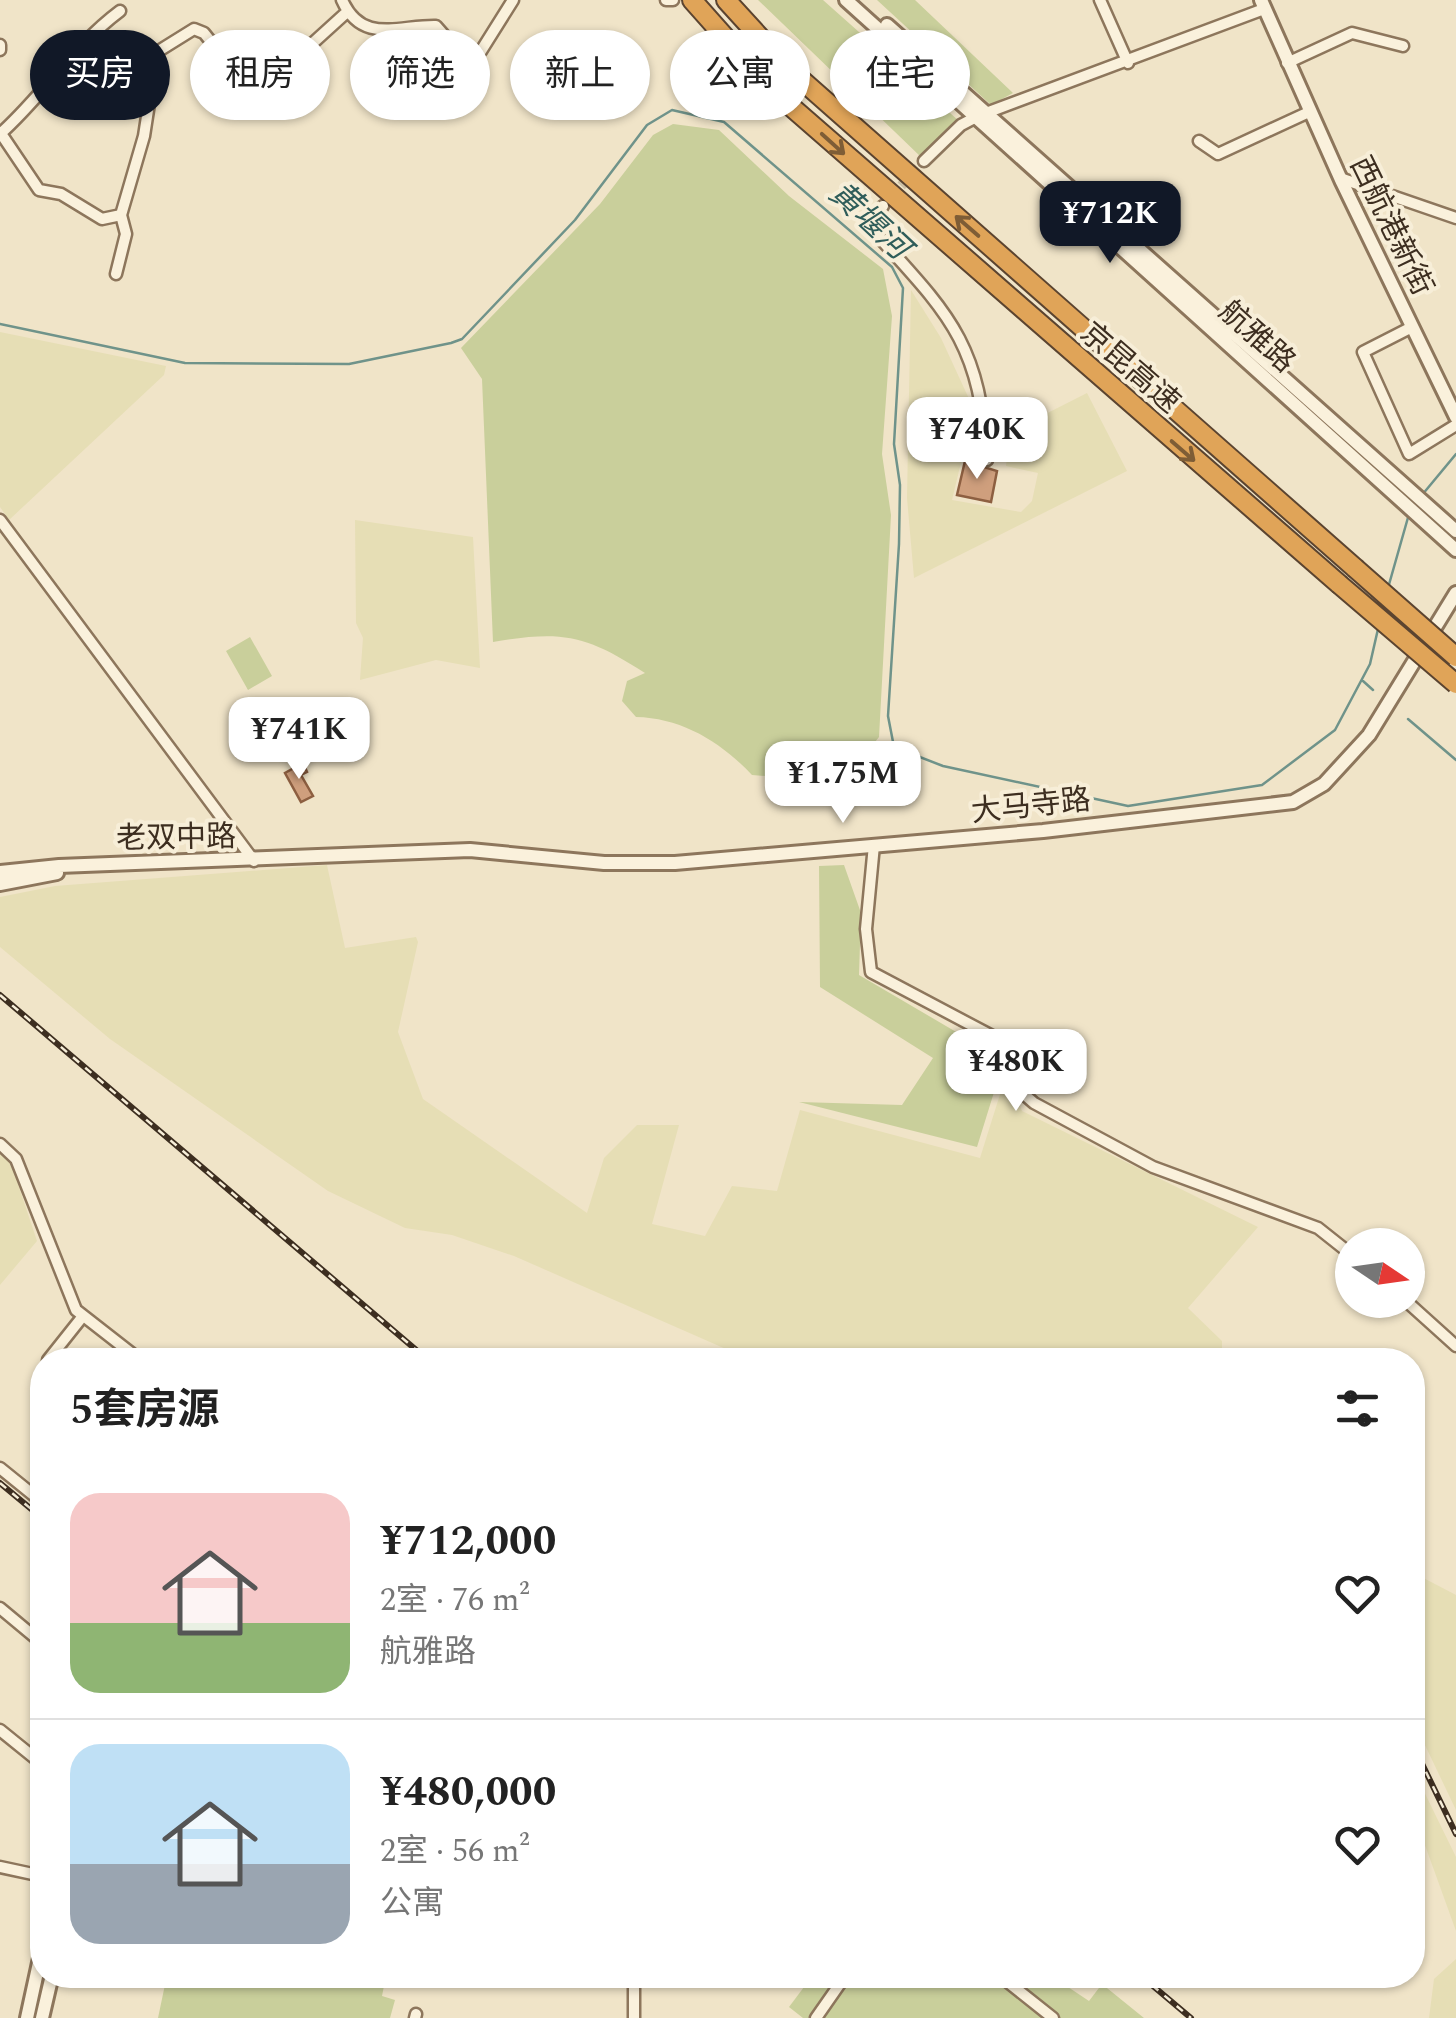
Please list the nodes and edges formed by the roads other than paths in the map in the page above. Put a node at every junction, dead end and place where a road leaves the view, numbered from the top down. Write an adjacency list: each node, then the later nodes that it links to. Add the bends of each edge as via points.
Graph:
1 (342, 0): 10 (street)
2 (513, 0): 10 (street, via 482,52 465,59 436,26 390,34)
3 (692, 0): 34 (highway, 京昆高速, one-way to 34, bridge, via 772,90)
4 (726, 0): 33 (highway, 京昆高速, one-way to 4, bridge, via 788,68)
5 (846, 0): 15 (street, 航雅路)
6 (859, 0): 15 (street, 航雅路)
7 (1100, 0): 12 (street)
8 (1262, 4): 12 (street); 13 (street, 西航港新街)
9 (120, 10): 16 (street, via 85,37 32,105)
10 (348, 12): 21 (street, via 260,91 251,92 194,28 158,52)
11 (1403, 46): 13 (street, via 1352,33)
12 (1128, 63): 15 (street)
13 (1287, 63): 14 (street, 西航港新街)
14 (1309, 112): 17 (street, via 1218,154); 19 (street, 西航港新街)
15 (983, 114): 18 (street, via 961,124); 28 (street, 航雅路)
16 (0, 133): 21 (street, via 39,190 62,194 102,220)
17 (1199, 141)
18 (924, 161)
19 (1340, 178): 22 (street); 24 (street, 西航港新街)
20 (883, 206): 27 (street, via 868,225 957,329 975,365)
21 (121, 215): 23 (street, via 126,234)
22 (1456, 218)
23 (116, 274)
24 (1412, 327): 25 (street, 西航港新街); 26 (street, via 1363,352 1408,454)
25 (1456, 417)
26 (1456, 425)
27 (987, 460)
28 (1422, 511): 30 (street, 航雅路); 31 (street, 航雅路)
29 (0, 520): 36 (street)
30 (1456, 531)
31 (1456, 550)
32 (1456, 594): 35 (street, 大马寺路, via 1369,735 1324,784 1293,802)
33 (1456, 657)
34 (1456, 684)
35 (874, 845): 36 (street, 大马寺路, via 676,863 470,850); 41 (street, via 866,929 871,972 1011,1046 1034,1103 1153,1167 1318,1228)
36 (255, 861): 37 (street, 老双中路)
37 (98, 864): 38 (street, 老双中路); 39 (street, 老双中路)
38 (0, 872)
39 (0, 884)
40 (0, 1144): 42 (street, via 16,1159)
41 (1335, 1241)
42 (83, 1316): 45 (street); 46 (street)
43 (1425, 1318): 44 (street)
44 (1456, 1346)
45 (58, 1348)
46 (124, 1348)
47 (0, 1468): 48 (street)
48 (30, 1492)
49 (0, 1608): 50 (street)
50 (30, 1633)
51 (0, 1730): 52 (street)
52 (30, 1754)
53 (0, 1867): 54 (street)
54 (30, 1873)
55 (34, 1988): 60 (street)
56 (49, 1988): 61 (street)
57 (634, 1988): 62 (street)
58 (837, 1988): 63 (street)
59 (1015, 1988): 64 (street)
60 (27, 2018)
61 (42, 2018)
62 (634, 2018)
63 (816, 2018)
64 (1053, 2018)

